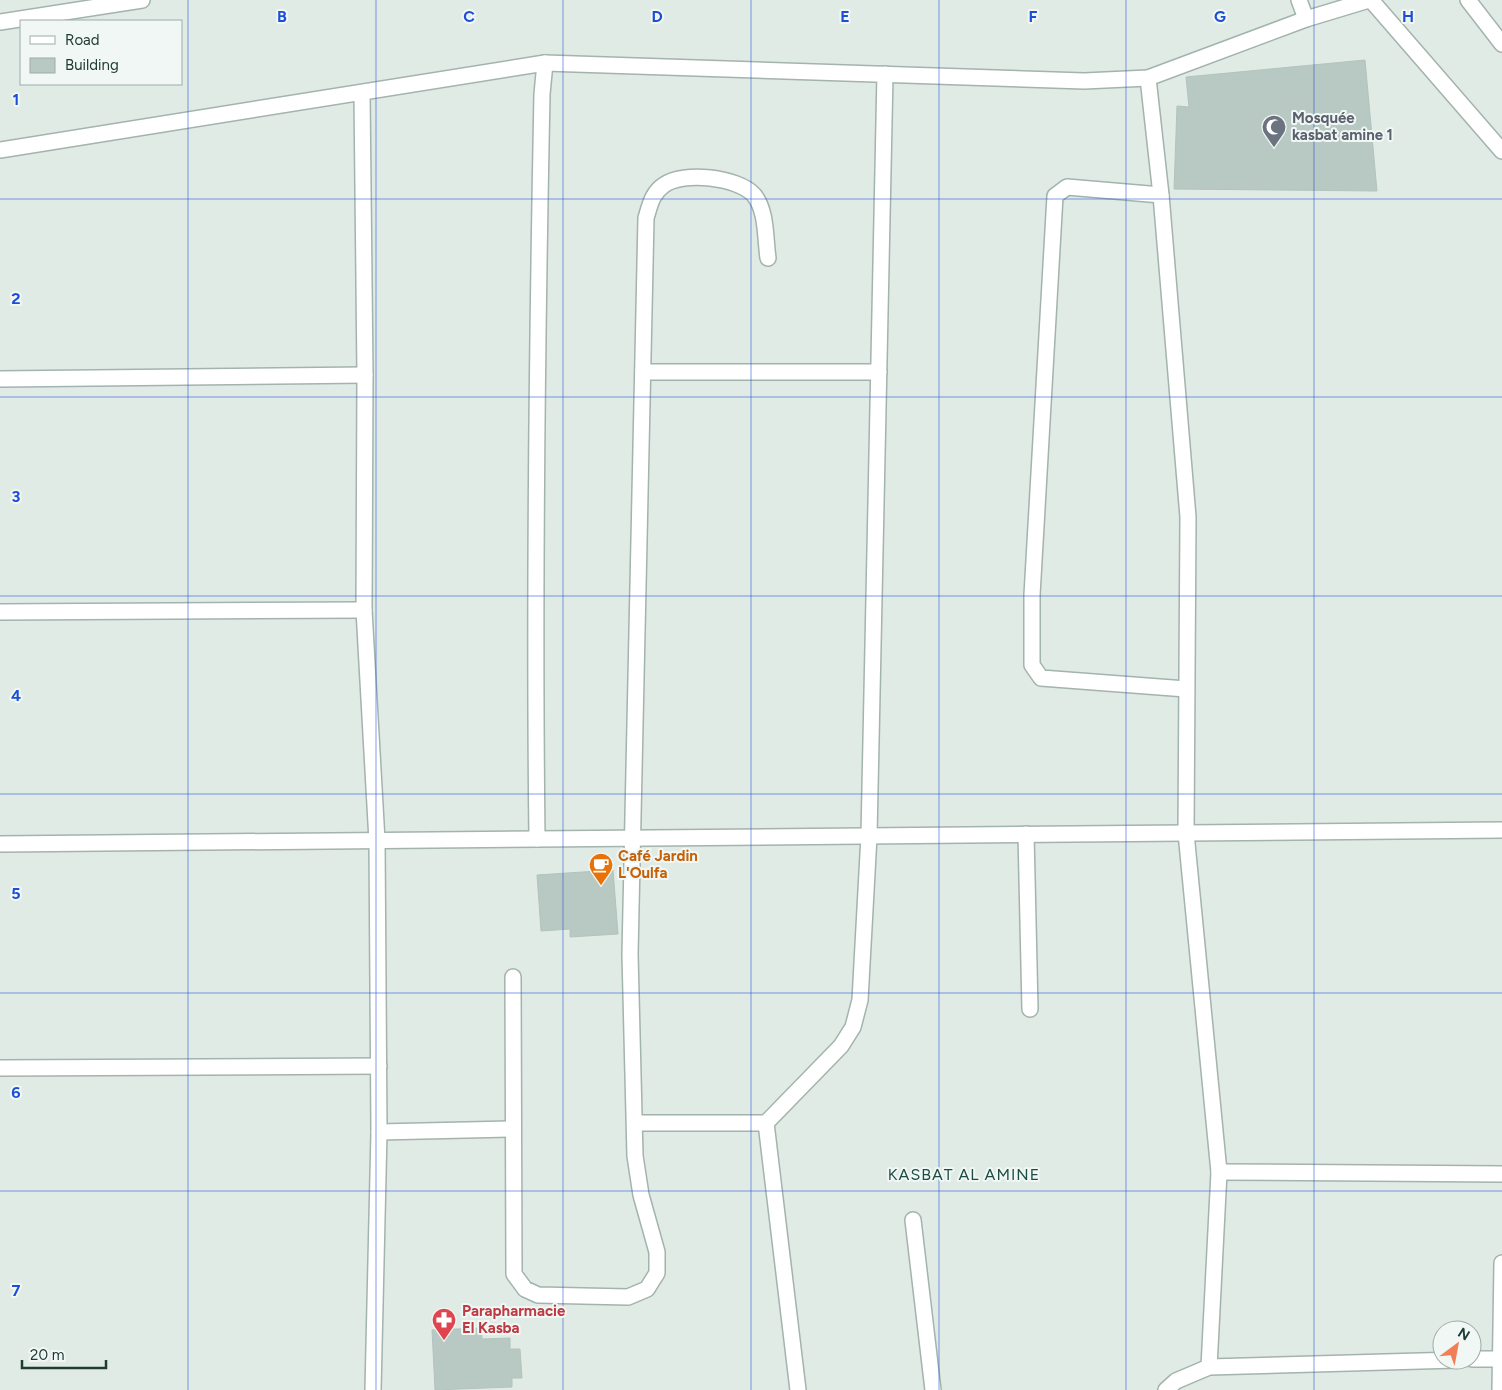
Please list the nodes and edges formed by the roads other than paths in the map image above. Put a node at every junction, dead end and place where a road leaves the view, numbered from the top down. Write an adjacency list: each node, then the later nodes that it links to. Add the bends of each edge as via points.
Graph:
1 (142, 0): 7 (street)
2 (1299, 0): 6 (street)
3 (1370, 0): 5 (street); 14 (street)
4 (1468, 0): 8 (street)
5 (1340, 5): 6 (street)
6 (1306, 19): 11 (street)
7 (0, 22)
8 (1502, 44)
9 (545, 63): 10 (street); 12 (street); 29 (street, via 538,306)
10 (885, 74): 11 (street, via 1084,80); 18 (street)
11 (1148, 78): 15 (street)
12 (362, 94): 13 (street); 19 (street)
13 (0, 150)
14 (1502, 151)
15 (1161, 195): 23 (street, via 1188,518); 23 (street, via 1067,187 1055,196 1032,595 1032,665 1041,678)
16 (768, 258): 17 (street, via 761,207 742,185 729,180 681,178 664,184 653,196 646,218)
17 (643, 372): 18 (street); 28 (street)
18 (878, 372): 27 (street)
19 (366, 375): 20 (street); 21 (street)
20 (0, 379)
21 (364, 610): 22 (street); 30 (street)
22 (0, 612)
23 (1186, 689): 25 (street)
24 (1502, 830): 25 (street)
25 (1186, 833): 26 (street); 40 (street)
26 (1026, 834): 27 (street); 33 (street)
27 (868, 836): 28 (street); 37 (street, via 860,1000 854,1027 841,1046)
28 (633, 838): 29 (street); 36 (street, via 630,954)
29 (537, 839): 30 (street)
30 (377, 841): 31 (street); 34 (street)
31 (0, 844)
32 (513, 977): 38 (street)
33 (1030, 1009)
34 (379, 1066): 35 (street); 39 (street)
35 (0, 1068)
36 (635, 1123): 37 (street); 38 (street, via 641,1195 657,1252 657,1273 647,1289 628,1297 538,1295 525,1289 514,1274)
37 (766, 1123): 49 (street)
38 (512, 1129): 39 (street)
39 (379, 1132): 48 (street)
40 (1219, 1172): 41 (street); 47 (street)
41 (1502, 1174)
42 (913, 1220): 50 (street)
43 (1502, 1263): 44 (street)
44 (1499, 1359): 45 (street); 52 (street)
45 (1482, 1360)
46 (1432, 1361): 47 (street)
47 (1209, 1367): 51 (street, via 1176,1381)
48 (373, 1390)
49 (798, 1390)
50 (933, 1390)
51 (1166, 1390)
52 (1500, 1390)

